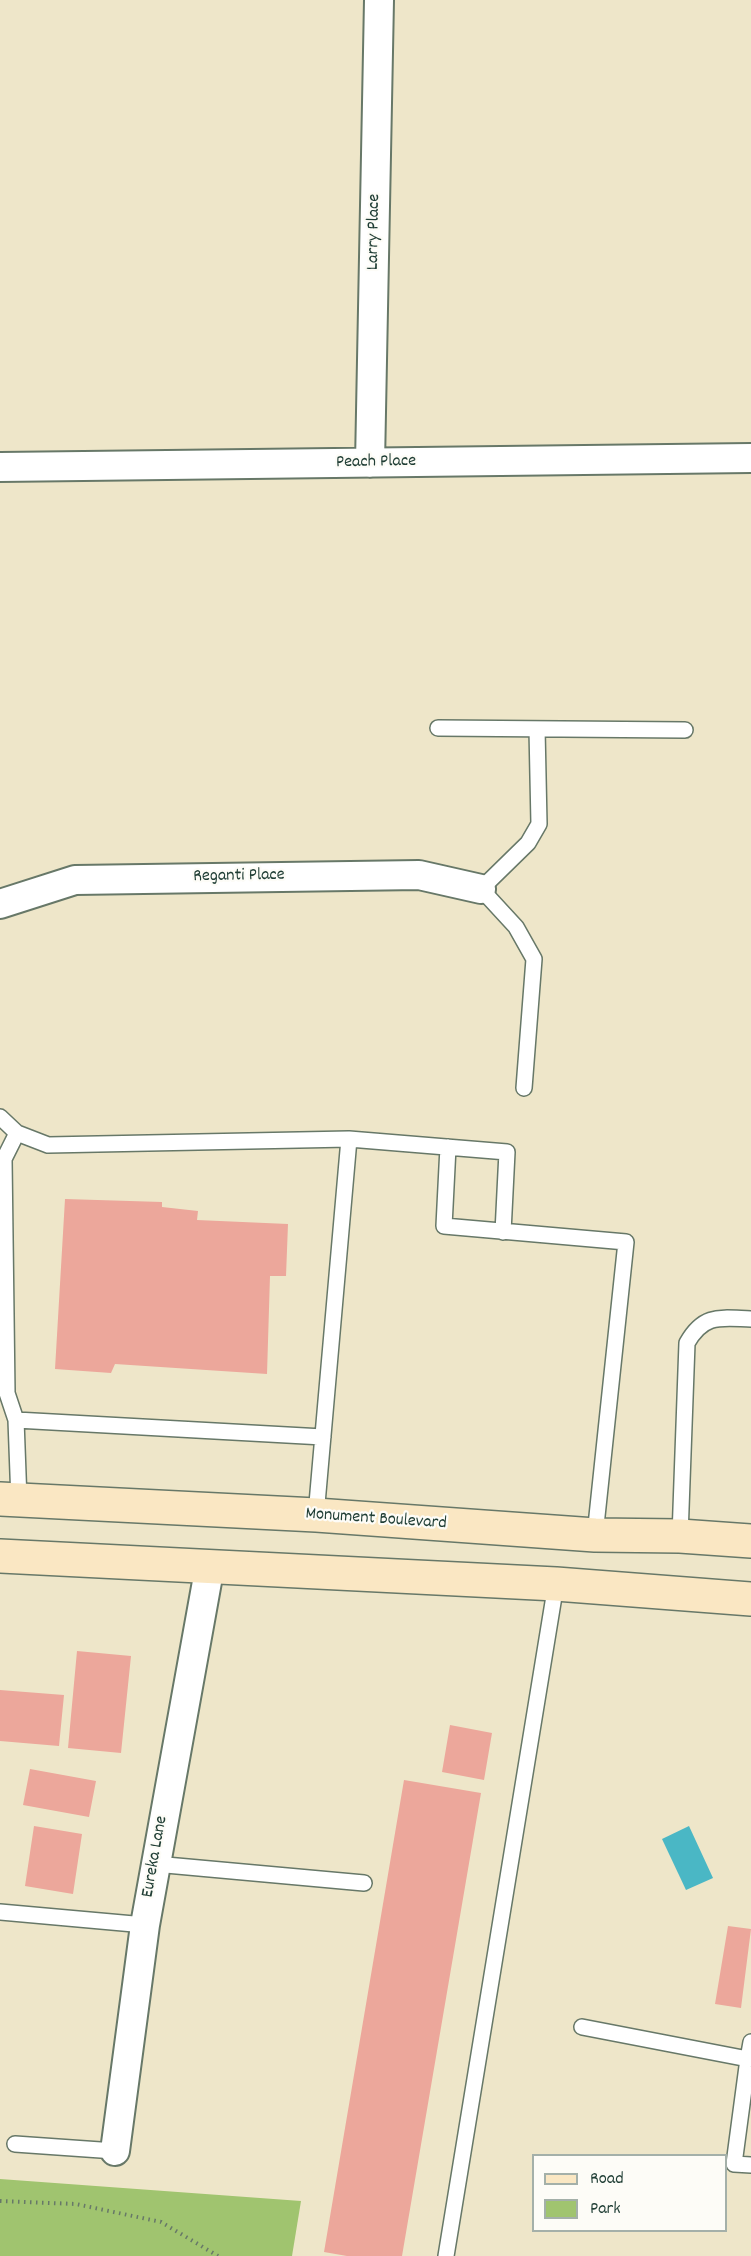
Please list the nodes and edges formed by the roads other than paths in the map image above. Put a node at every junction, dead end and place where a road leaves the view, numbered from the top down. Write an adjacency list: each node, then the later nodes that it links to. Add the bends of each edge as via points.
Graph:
1 (379, 0): 3 (street, Larry Place)
2 (751, 458): 3 (street, Peach Place)
3 (370, 463): 4 (street, Peach Place)
4 (0, 466)
5 (438, 728): 6 (lane)
6 (537, 729): 7 (lane); 8 (lane, via 539,824 528,843)
7 (685, 730)
8 (481, 889): 9 (street, Reganti Place, via 419,875 75,879); 10 (lane, via 516,927 534,959)
9 (0, 904)
10 (524, 1088)
11 (0, 1118): 12 (lane)
12 (17, 1133): 13 (lane, via 48,1145); 17 (lane, via 4,1159 7,1393)
13 (349, 1139): 14 (lane); 18 (lane)
14 (448, 1147): 15 (lane, via 444,1226); 15 (lane, via 507,1152)
15 (503, 1232): 21 (lane, via 626,1242)
16 (751, 1319): 22 (lane, via 715,1317 696,1328 687,1343)
17 (16, 1420): 18 (lane); 19 (lane)
18 (323, 1437): 20 (lane)
19 (10, 1500): 20 (main road, Monument Boulevard)
20 (316, 1515): 21 (main road, Monument Boulevard)
21 (595, 1535): 22 (main road, Monument Boulevard)
22 (680, 1536): 23 (main road, Monument Boulevard)
23 (751, 1541)
24 (0, 1556): 25 (main road)
25 (210, 1565): 26 (main road); 28 (street, Eureka Lane)
26 (556, 1584): 27 (main road); 38 (lane)
27 (751, 1599)
28 (155, 1864): 29 (lane); 31 (street, Eureka Lane)
29 (364, 1883)
30 (0, 1912): 31 (lane)
31 (145, 1925): 36 (street, Eureka Lane)
32 (582, 2027): 34 (lane)
33 (751, 2042): 34 (lane)
34 (748, 2059): 37 (lane, via 734,2164)
35 (15, 2144): 36 (lane)
36 (115, 2151)
37 (751, 2165)
38 (446, 2256)

